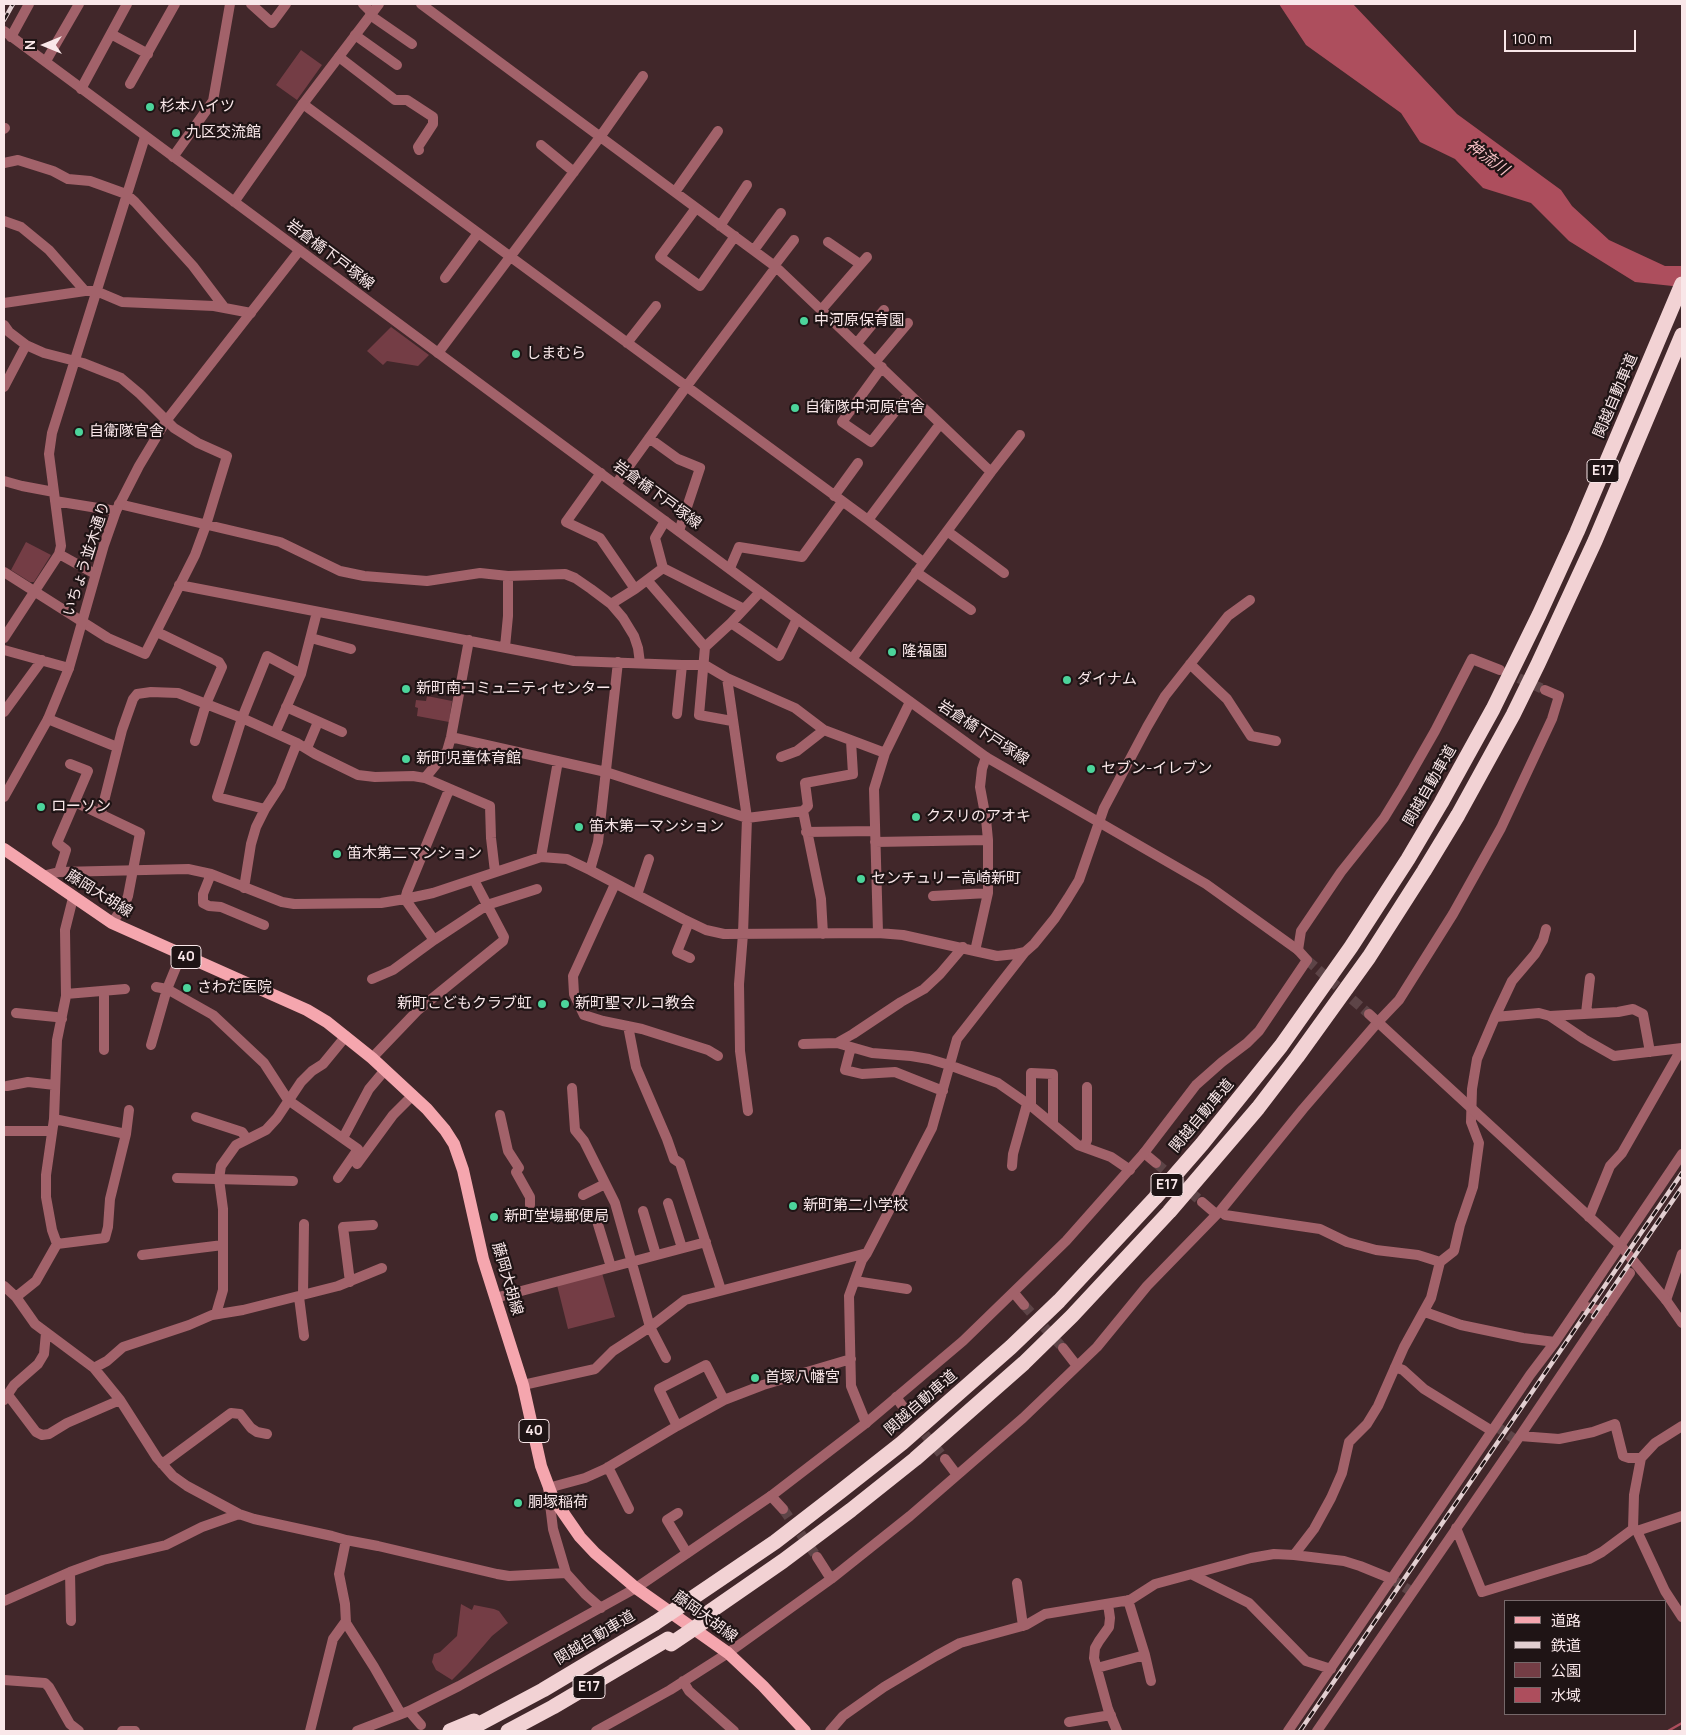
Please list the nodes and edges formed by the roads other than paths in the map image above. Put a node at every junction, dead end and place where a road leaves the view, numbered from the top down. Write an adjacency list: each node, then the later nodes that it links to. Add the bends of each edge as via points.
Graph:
1 (29, 4): 12 (street)
2 (79, 4): 18 (street)
3 (127, 4): 13 (street)
4 (175, 4): 16 (street)
5 (230, 4): 29 (street, via 212,101)
6 (251, 4): 7 (street, via 272,23)
7 (286, 4)
8 (363, 4): 11 (street)
9 (379, 4): 11 (street)
10 (421, 4): 26 (street)
11 (371, 14): 14 (street); 15 (street)
12 (7, 34): 18 (street, 岩倉橋下戸塚線)
13 (111, 34): 16 (street); 22 (street)
14 (355, 35): 17 (street); 19 (street)
15 (412, 44)
16 (148, 54): 21 (street)
17 (339, 57): 23 (street); 28 (street, via 395,100 407,100 433,117 433,124)
18 (46, 62): 22 (street, 岩倉橋下戸塚線)
19 (397, 65)
20 (643, 76): 26 (street)
21 (130, 84)
22 (81, 89): 25 (street, 岩倉橋下戸塚線)
23 (303, 104): 35 (street); 40 (street)
24 (718, 131): 33 (street)
25 (145, 137): 29 (street, 岩倉橋下戸塚線); 34 (street)
26 (600, 137): 31 (street); 33 (street)
27 (541, 145): 31 (street)
28 (419, 150)
29 (173, 157): 35 (street, 岩倉橋下戸塚線)
30 (4, 163): 34 (street, via 18,160 68,179 90,181)
31 (574, 172): 46 (street)
32 (747, 185): 39 (street)
33 (675, 192): 36 (street)
34 (126, 194): 50 (street); 53 (street, via 193,266)
35 (234, 202): 45 (street, 岩倉橋下戸塚線)
36 (696, 208): 39 (street); 41 (street, via 660,257 700,286)
37 (781, 213): 44 (street)
38 (4, 221): 50 (street, via 21,227)
39 (720, 226): 41 (street)
40 (478, 233): 46 (street); 48 (street)
41 (735, 236): 44 (street)
42 (794, 240): 47 (street)
43 (828, 242): 54 (street, via 863,260)
44 (754, 250): 47 (street)
45 (299, 251): 56 (street, いちょう並木通り); 63 (street, 岩倉橋下戸塚線)
46 (510, 257): 60 (street); 63 (street)
47 (775, 267): 54 (street); 66 (street)
48 (445, 278)
49 (1682, 284): 361 (highway, 関越自動車道 / E17, bridge, via 1577,532 1519,657 1441,803 1351,947 1281,1046 1208,1137 1059,1301 902,1443 775,1542 655,1623)
50 (91, 291): 51 (street); 53 (street, via 122,302); 64 (street)
51 (4, 303)
52 (656, 306): 60 (street)
53 (224, 307): 56 (street)
54 (822, 309): 61 (street)
55 (884, 310): 61 (street)
56 (251, 313): 69 (street, いちょう並木通り)
57 (908, 324): 65 (street)
58 (4, 325): 62 (street)
59 (1682, 335): 353 (highway, E17, via 1595,541 1513,715 1393,920 1334,1008 1258,1108 1122,1265 1024,1363 851,1510)
60 (627, 343): 66 (street)
61 (857, 343): 65 (street)
62 (26, 345): 64 (street); 67 (street)
63 (438, 353): 75 (street, 岩倉橋下戸塚線)
64 (75, 360): 69 (street, via 121,378); 78 (street, via 52,433 49,454)
65 (879, 364): 68 (street); 68 (street, via 842,422 871,442)
66 (686, 386): 72 (street); 79 (street)
67 (4, 387)
68 (909, 394): 70 (street)
69 (166, 421): 80 (street, いちょう並木通り); 83 (street, via 227,456)
70 (940, 424): 74 (street); 81 (street)
71 (1020, 435): 74 (street)
72 (649, 438): 77 (street); 84 (street, via 678,459 700,468)
73 (858, 463): 79 (street)
74 (991, 472): 85 (street)
75 (600, 473): 77 (street, 岩倉橋下戸塚線); 97 (street, via 566,522 600,538)
76 (4, 481): 78 (street)
77 (616, 484): 82 (street, 岩倉橋下戸塚線)
78 (55, 497): 80 (street); 86 (street)
79 (838, 499): 81 (street); 89 (street, via 802,557 739,546)
80 (118, 507): 83 (street); 93 (street, いちょう並木通り)
81 (868, 520): 87 (street)
82 (666, 521): 84 (street, 岩倉橋下戸塚線); 88 (street, via 655,538)
83 (206, 525): 94 (street, via 280,542 340,571 364,576 427,581 480,573); 96 (street)
84 (679, 530): 89 (street, 岩倉橋下戸塚線)
85 (947, 532): 87 (street); 92 (street)
86 (60, 554): 93 (street); 98 (street)
87 (923, 562): 91 (street)
88 (663, 568): 95 (street); 102 (street)
89 (730, 568): 99 (street, 岩倉橋下戸塚線)
90 (4, 572): 98 (street)
91 (916, 572): 103 (street); 116 (street)
92 (1004, 573)
93 (95, 574): 106 (street, いちょう並木通り)
94 (508, 576): 101 (street, via 565,574); 112 (street)
95 (647, 580): 97 (street); 113 (street)
96 (179, 585): 104 (street); 108 (street)
97 (635, 588): 101 (street)
98 (35, 591): 106 (street); 109 (street)
99 (760, 592): 102 (street); 105 (street, 岩倉橋下戸塚線)
100 (1250, 600): 120 (street, via 1228,616)
101 (611, 604): 119 (street, via 634,636)
102 (744, 609): 107 (street)
103 (971, 610)
104 (317, 612): 110 (street); 111 (street)
105 (797, 619): 107 (street, via 779,656); 116 (street, 岩倉橋下戸塚線)
106 (83, 622): 108 (street, via 108,638 145,654); 123 (street, いちょう並木通り)
107 (732, 624): 113 (street)
108 (157, 632): 129 (street, via 219,662 222,667)
109 (4, 638)
110 (311, 638): 114 (street); 125 (street)
111 (469, 640): 112 (street); 140 (street)
112 (505, 647): 118 (street, via 574,661)
113 (705, 647): 122 (street)
114 (351, 649)
115 (4, 650): 117 (street)
116 (852, 659): 128 (street, 岩倉橋下戸塚線)
117 (42, 660): 123 (street); 131 (street)
118 (618, 662): 119 (street); 152 (street)
119 (640, 663): 121 (street)
120 (1190, 664): 143 (street, via 1227,699 1251,736); 161 (street, via 1165,696 1147,727)
121 (682, 665): 122 (street); 132 (street)
122 (704, 665): 126 (street); 135 (street, via 700,715)
123 (69, 668): 134 (street, いちょう並木通り)
124 (1500, 670): 194 (street, via 1472,659 1403,788 1301,930)
125 (301, 674): 130 (street); 133 (street, via 267,656)
126 (727, 678): 135 (street); 137 (street, via 794,708)
127 (1545, 690): 212 (street, via 1559,696 1552,720 1501,828 1423,964 1399,1000)
128 (910, 702): 147 (street); 149 (street, 岩倉橋下戸塚線)
129 (206, 704): 133 (street); 141 (street); 159 (street, via 178,694 137,694 122,730)
130 (286, 707): 136 (street); 139 (street)
131 (4, 712)
132 (676, 714)
133 (242, 718): 139 (street); 157 (street, via 217,797)
134 (48, 719): 145 (street); 155 (street, いちょう並木通り)
135 (732, 721): 160 (street)
136 (318, 722): 138 (street); 146 (street)
137 (824, 730): 142 (street); 148 (street, via 798,751)
138 (342, 732)
139 (275, 733): 144 (street)
140 (451, 737): 150 (street); 153 (street, via 447,751)
141 (195, 741)
142 (851, 741): 147 (street); 158 (street, via 853,774 804,783 808,806)
143 (1276, 741)
144 (297, 743): 146 (street); 157 (street, via 280,786)
145 (112, 745)
146 (307, 748): 153 (street, via 358,775)
147 (885, 753): 162 (street, via 874,789)
148 (781, 757)
149 (986, 757): 161 (street, 岩倉橋下戸塚線); 164 (street, via 980,787)
150 (558, 761): 152 (street); 167 (street)
151 (70, 764): 156 (street, via 88,771)
152 (606, 772): 160 (street); 170 (street, via 598,842)
153 (425, 778): 154 (street)
154 (449, 790): 172 (street, via 490,806); 183 (street)
155 (4, 797)
156 (75, 802): 159 (street); 171 (street, via 57,843 66,850)
157 (264, 809): 177 (street, via 250,844)
158 (803, 811): 160 (street); 163 (street)
159 (101, 813): 169 (street, via 140,833)
160 (747, 818): 190 (street)
161 (1100, 821): 194 (street, 岩倉橋下戸塚線, via 1206,884); 196 (street, via 1078,880 1055,918)
162 (874, 831): 163 (street); 165 (street)
163 (806, 832): 191 (street, via 821,899)
164 (988, 840): 165 (street); 179 (street)
165 (875, 842): 189 (street)
166 (4, 849): 174 (main road, 藤岡大胡線 / 40)
167 (541, 857): 170 (street, via 567,859); 172 (street)
168 (649, 859): 180 (street)
169 (132, 869): 171 (street); 173 (street, via 188,869); 186 (street, via 125,904)
170 (590, 870): 176 (street)
171 (59, 872): 174 (street)
172 (495, 872): 175 (street)
173 (211, 874): 177 (street); 187 (street, via 203,903)
174 (42, 876): 182 (main road, 藤岡大胡線 / 40)
175 (474, 880): 183 (street); 184 (street)
176 (615, 884): 180 (street); 213 (street, via 573,976 574,994 584,1014)
177 (244, 888): 183 (street, via 294,904 381,903)
178 (537, 889): 184 (street)
179 (988, 893): 181 (street); 195 (street)
180 (638, 895): 185 (street)
181 (933, 896)
182 (73, 898): 186 (main road, 藤岡大胡線 / 40); 205 (street, via 65,930)
183 (406, 899): 192 (street)
184 (487, 904): 192 (street); 223 (street, via 504,937 503,941 418,1010)
185 (689, 922): 190 (street, via 706,930); 198 (street, via 677,952)
186 (112, 924): 197 (main road, 藤岡大胡線 / 40)
187 (264, 925)
188 (1546, 929): 209 (street, via 1535,954 1512,981)
189 (878, 933): 191 (street); 193 (street)
190 (743, 934): 191 (street); 236 (street, via 739,984 740,1051)
191 (823, 934)
192 (434, 940): 200 (street, via 393,970)
193 (963, 947): 195 (street); 215 (street, via 924,990)
194 (1298, 950): 247 (street, 岩倉橋下戸塚線, via 1307,960 1259,1031 1196,1085)
195 (975, 951): 196 (street, via 997,956)
196 (1025, 952): 224 (street, via 956,1039)
197 (181, 954): 202 (street); 214 (main road, 藤岡大胡線 / 40, via 307,1010)
198 (690, 958)
199 (1590, 978): 207 (street)
200 (372, 979)
201 (156, 987): 202 (street)
202 (167, 989): 217 (street); 232 (street, via 213,1015 230,1030 264,1063)
203 (125, 990): 204 (street)
204 (104, 991): 205 (street); 220 (street)
205 (66, 994): 211 (street)
206 (16, 1013): 211 (street)
207 (1586, 1013): 210 (street); 221 (street, via 1633,1009 1643,1014)
208 (1369, 1014): 212 (street)
209 (1495, 1016): 210 (street, via 1538,1013); 235 (street, via 1477,1059)
210 (1550, 1016): 221 (street, via 1614,1056)
211 (62, 1019): 226 (street, via 57,1040)
212 (1378, 1022): 235 (street); 263 (street)
213 (628, 1026): 222 (street, via 708,1050); 268 (street, via 636,1067 674,1159 680,1163)
214 (346, 1036): 223 (main road, 藤岡大胡線 / 40); 232 (street)
215 (837, 1043): 216 (street); 218 (street)
216 (803, 1044)
217 (151, 1045)
218 (851, 1047): 224 (street); 230 (street, via 845,1070 862,1074 895,1072)
219 (1682, 1048): 221 (street); 264 (street, via 1622,1153 1610,1166)
220 (104, 1050)
221 (1650, 1052)
222 (718, 1056)
223 (372, 1058): 225 (main road, 藤岡大胡線 / 40)
224 (949, 1065): 230 (street); 233 (street, via 998,1084)
225 (386, 1070): 231 (main road, 藤岡大胡線 / 40); 244 (street, via 368,1089)
226 (55, 1085): 227 (street, via 28,1082); 239 (street)
227 (7, 1086)
228 (1087, 1087): 246 (street, via 1087,1140)
229 (572, 1088): 257 (street, via 575,1130 584,1141)
230 (942, 1091): 273 (street, via 927,1139)
231 (413, 1095): 250 (street, via 392,1115); 290 (main road, 藤岡大胡線 / 40, via 445,1130 459,1158)
232 (288, 1100): 244 (street); 245 (street, via 266,1130)
233 (1029, 1105): 240 (street); 240 (street, via 1031,1073 1053,1074); 251 (street)
234 (129, 1110): 243 (street)
235 (1472, 1110): 264 (street); 278 (street, via 1471,1122 1479,1143 1472,1188 1454,1251)
236 (748, 1112)
237 (500, 1115): 261 (street, via 508,1151 530,1197)
238 (196, 1117): 245 (street, via 242,1132)
239 (54, 1119): 242 (street); 243 (street)
240 (1054, 1124): 246 (street)
241 (4, 1131): 242 (street)
242 (52, 1131): 269 (street, via 46,1197)
243 (126, 1134): 269 (street, via 104,1238)
244 (343, 1138): 254 (street, via 358,1149)
245 (247, 1139): 255 (street, via 236,1145 227,1157)
246 (1084, 1147): 252 (street, via 1111,1157)
247 (1144, 1153): 249 (street); 252 (street)
248 (1682, 1154): 271 (street)
249 (1156, 1163)
250 (357, 1164)
251 (1012, 1166)
252 (1130, 1170): 287 (street)
253 (177, 1178): 255 (street)
254 (338, 1178)
255 (219, 1179): 256 (street); 270 (street)
256 (293, 1181)
257 (605, 1184): 258 (street); 277 (street, via 615,1202)
258 (583, 1194)
259 (1202, 1202): 263 (street)
260 (668, 1203): 272 (street)
261 (530, 1206)
262 (643, 1211): 276 (street)
263 (1218, 1212): 278 (street, via 1320,1229 1347,1242 1376,1250 1418,1255); 305 (street)
264 (1589, 1217): 271 (street)
265 (597, 1221): 279 (street)
266 (304, 1224): 288 (street)
267 (373, 1225): 283 (street, via 343,1228)
268 (706, 1242): 272 (street); 286 (street)
269 (57, 1244): 289 (street, via 36,1281)
270 (223, 1245): 275 (street); 296 (street, via 223,1290)
271 (1621, 1246): 291 (street); 293 (street)
272 (682, 1248): 276 (street)
273 (867, 1253): 282 (street); 286 (street)
274 (1682, 1254): 291 (street)
275 (142, 1255)
276 (656, 1255): 277 (street)
277 (632, 1262): 279 (street); 298 (street)
278 (1440, 1262): 294 (street)
279 (611, 1267): 290 (street)
280 (382, 1268): 283 (street)
281 (1630, 1273): 295 (street)
282 (855, 1281): 285 (street); 304 (street, via 850,1296)
283 (350, 1282): 288 (street)
284 (4, 1286): 289 (street)
285 (907, 1289)
286 (721, 1290): 298 (street, via 685,1300)
287 (1014, 1293): 292 (street); 309 (street, via 964,1341)
288 (301, 1296): 296 (street); 300 (street)
289 (16, 1297): 299 (street, via 35,1324)
290 (495, 1298): 308 (main road, 藤岡大胡線 / 40)
291 (1666, 1300): 297 (street)
292 (1024, 1305)
293 (1580, 1305): 295 (street); 301 (street)
294 (1425, 1312): 301 (street, via 1461,1325); 307 (street)
295 (1604, 1312): 319 (street)
296 (216, 1314): 306 (street, via 123,1347)
297 (1680, 1318)
298 (650, 1327): 303 (street); 308 (street, via 613,1351 595,1369)
299 (46, 1333): 306 (street); 310 (street, via 44,1354 38,1364 14,1385)
300 (304, 1336)
301 (1555, 1342): 317 (street)
302 (1064, 1348): 305 (street)
303 (666, 1358)
304 (851, 1359): 312 (street, via 762,1385); 314 (street, via 851,1386)
305 (1077, 1366): 324 (street)
306 (94, 1368): 311 (street)
307 (1395, 1368): 317 (street, via 1403,1370 1424,1389); 336 (street, via 1367,1424 1349,1442 1342,1473 1331,1498 1314,1529)
308 (524, 1385): 325 (main road, 藤岡大胡線 / 40)
309 (896, 1397): 313 (street); 314 (street)
310 (6, 1398): 311 (street, via 42,1435)
311 (120, 1400): 322 (street)
312 (724, 1400): 315 (street); 315 (street, via 706,1365 659,1389)
313 (906, 1411)
314 (866, 1423): 326 (street)
315 (677, 1426): 323 (street)
316 (1682, 1426): 320 (street)
317 (1492, 1431): 342 (street)
318 (267, 1434): 322 (street, via 250,1428 240,1414 231,1413)
319 (1520, 1436): 320 (street, via 1559,1439 1615,1424 1622,1456); 332 (street)
320 (1641, 1458): 333 (street, via 1634,1495)
321 (945, 1459): 324 (street)
322 (162, 1464): 330 (street, via 187,1486)
323 (608, 1467): 325 (street, via 586,1478); 328 (street)
324 (957, 1475): 341 (street)
325 (548, 1488): 339 (street, via 553,1529); 344 (main road, 藤岡大胡線 / 40, via 580,1537)
326 (771, 1496): 327 (street); 335 (street)
327 (783, 1509)
328 (629, 1510)
329 (678, 1513): 335 (street, via 667,1520)
330 (239, 1514): 334 (street); 338 (street, via 202,1527 166,1546 103,1560)
331 (1682, 1516): 333 (street)
332 (1456, 1528): 333 (street, via 1482,1592 1589,1559); 381 (street)
333 (1634, 1530): 349 (street)
334 (346, 1540): 339 (street, via 497,1574); 350 (street, via 339,1574)
335 (687, 1553): 344 (street)
336 (1294, 1555): 340 (street, via 1251,1558); 342 (street, via 1344,1562)
337 (818, 1557): 341 (street)
338 (70, 1572): 346 (street); 351 (street)
339 (566, 1573): 348 (street)
340 (1193, 1575): 345 (street, via 1155,1584); 357 (street, via 1249,1604 1306,1661)
341 (831, 1579): 354 (street)
342 (1392, 1579): 357 (street)
343 (1017, 1583): 352 (street)
344 (636, 1588): 348 (street); 354 (main road, 藤岡大胡線 / 40)
345 (1128, 1600): 347 (street); 355 (street)
346 (4, 1601)
347 (1108, 1604): 352 (street, via 1045,1614); 356 (street, via 1109,1627 1096,1648)
348 (601, 1608): 362 (street)
349 (1682, 1617)
350 (346, 1620): 362 (street); 369 (street, via 333,1639)
351 (71, 1621)
352 (1023, 1626): 378 (street, via 960,1643 936,1656 843,1716)
353 (669, 1642): 373 (highway, E17); 374 (highway, via 607,1684)
354 (728, 1653): 359 (street); 377 (main road, 藤岡大胡線 / 40)
355 (1145, 1655): 356 (street); 360 (street)
356 (1097, 1668): 363 (street)
357 (1331, 1669): 380 (street)
358 (4, 1680): 366 (street, via 45,1683 70,1724)
359 (683, 1681): 375 (street); 376 (street)
360 (1151, 1682)
361 (543, 1690): 371 (highway); 372 (highway, 関越自動車道 / E17)
362 (405, 1712): 365 (street); 370 (street)
363 (1111, 1716): 364 (street); 379 (street)
364 (1069, 1722)
365 (421, 1725)
366 (79, 1731)
367 (122, 1731): 368 (street)
368 (135, 1731)
369 (310, 1731)
370 (357, 1731)
371 (450, 1731)
372 (466, 1731)
373 (508, 1731)
374 (522, 1731)
375 (596, 1731)
376 (734, 1731)
377 (805, 1731)
378 (830, 1731)
379 (1117, 1731)
380 (1288, 1731)
381 (1317, 1731)

